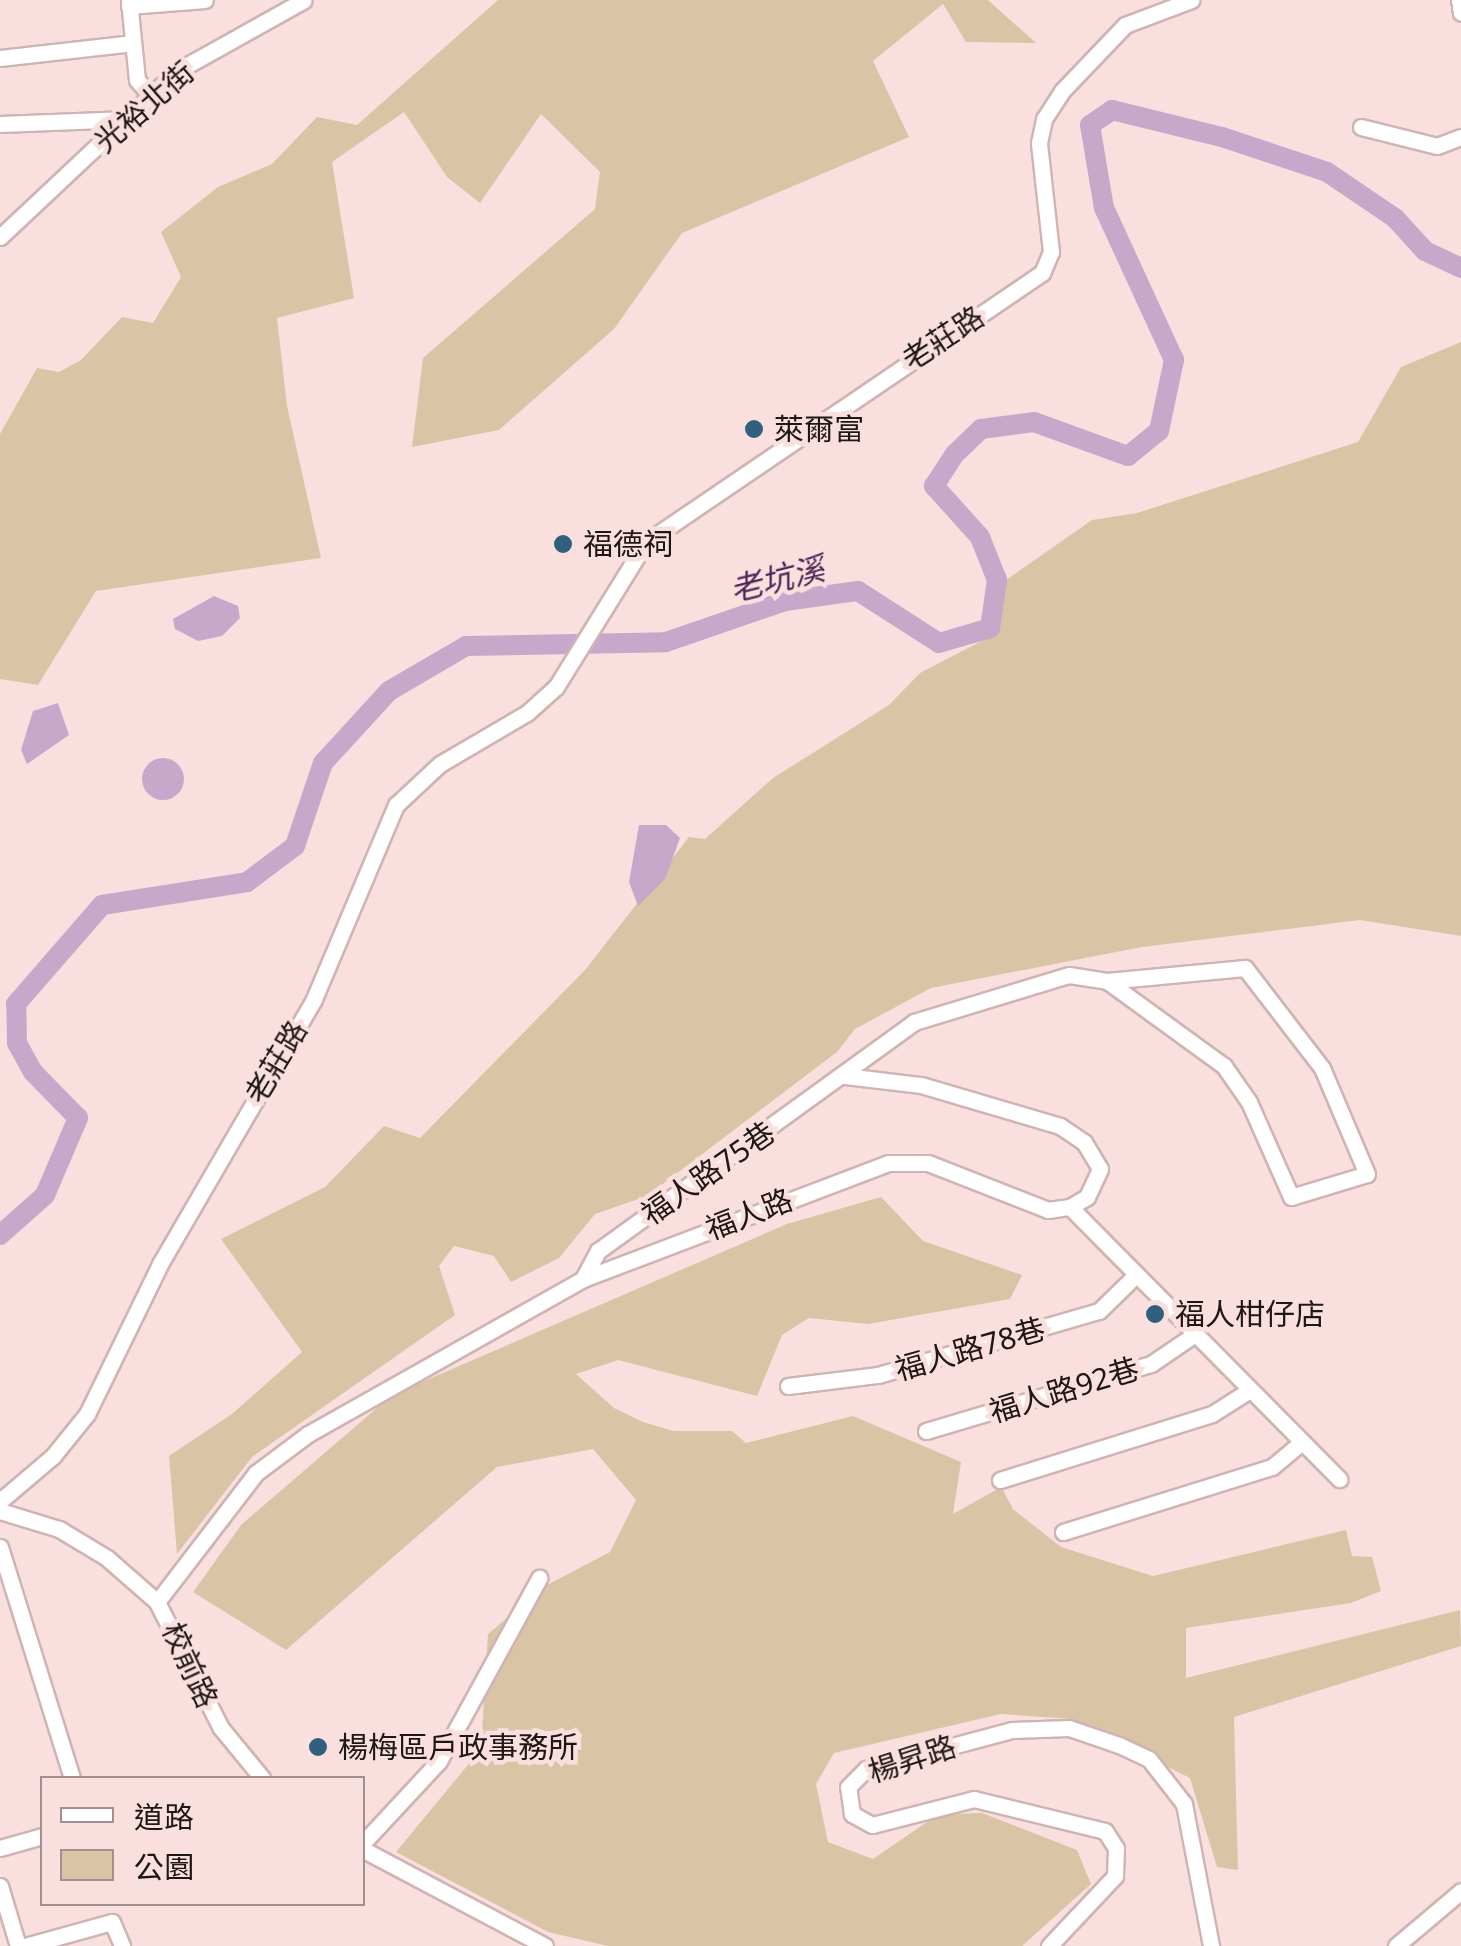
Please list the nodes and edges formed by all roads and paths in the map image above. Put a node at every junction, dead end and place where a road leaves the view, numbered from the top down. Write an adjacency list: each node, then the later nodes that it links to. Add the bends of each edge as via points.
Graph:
1 (205, 0): 5 (street)
2 (304, 0): 9 (street, 光裕北街, via 177,71)
3 (1191, 0): 27 (street, 老莊路, via 1125,25 1044,119 1038,144 1050,252 1042,273 656,534 556,687 527,713 440,764 396,805 314,999 160,1264 87,1414 53,1456)
4 (1459, 0): 6 (street)
5 (129, 3): 7 (street)
6 (1461, 12)
7 (133, 43): 8 (street); 9 (street, via 137,80)
8 (0, 58)
9 (150, 94): 10 (street, 光裕北街)
10 (128, 119): 11 (street); 14 (street, 光裕北街)
11 (0, 124)
12 (1361, 128): 13 (street, via 1437,146)
13 (1461, 138)
14 (0, 237)
15 (1107, 981): 15 (street, 福人路75巷, via 1245,968 1322,1068 1367,1174 1291,1197 1250,1102 1224,1066); 16 (street, 福人路75巷, via 1090,974 1025,984 914,1022)
16 (845, 1076): 17 (street, via 921,1085 1060,1126 1084,1142 1100,1170 1086,1196); 19 (street, 福人路75巷, via 598,1250)
17 (1070, 1207): 18 (street); 19 (street, 福人路, via 1048,1210 928,1163 888,1163)
18 (1136, 1274): 20 (street); 21 (street, 福人路78巷, via 1100,1311 878,1375)
19 (582, 1279): 32 (street, 福人路, via 308,1434 256,1473)
20 (1195, 1334): 22 (street); 23 (street, 福人路92巷, via 1151,1364)
21 (788, 1386)
22 (1250, 1390): 24 (street); 26 (street, via 1212,1414)
23 (926, 1431)
24 (1302, 1442): 25 (street); 29 (street, via 1272,1467)
25 (1339, 1479)
26 (1000, 1480)
27 (0, 1501)
28 (0, 1511): 32 (street, 校前路, via 59,1529 107,1558)
29 (1063, 1532)
30 (0, 1547): 33 (street)
31 (539, 1578): 36 (street, via 439,1761)
32 (157, 1602): 34 (street, 校前路, via 221,1728)
33 (71, 1776)
34 (260, 1776)
35 (40, 1837): 37 (street)
36 (365, 1843)
37 (0, 1848)
38 (365, 1848): 43 (street)
39 (0, 1886): 41 (street)
40 (1461, 1891): 46 (street)
41 (22, 1946): 42 (street, via 112,1922)
42 (122, 1946)
43 (545, 1946)
44 (1049, 1946): 45 (street, 楊昇路, via 1115,1876 1116,1848 1105,1831 974,1799 872,1825 852,1814 848,1787 866,1770 1012,1730 1069,1728 1150,1759 1184,1804)
45 (1211, 1946)
46 (1396, 1946)

